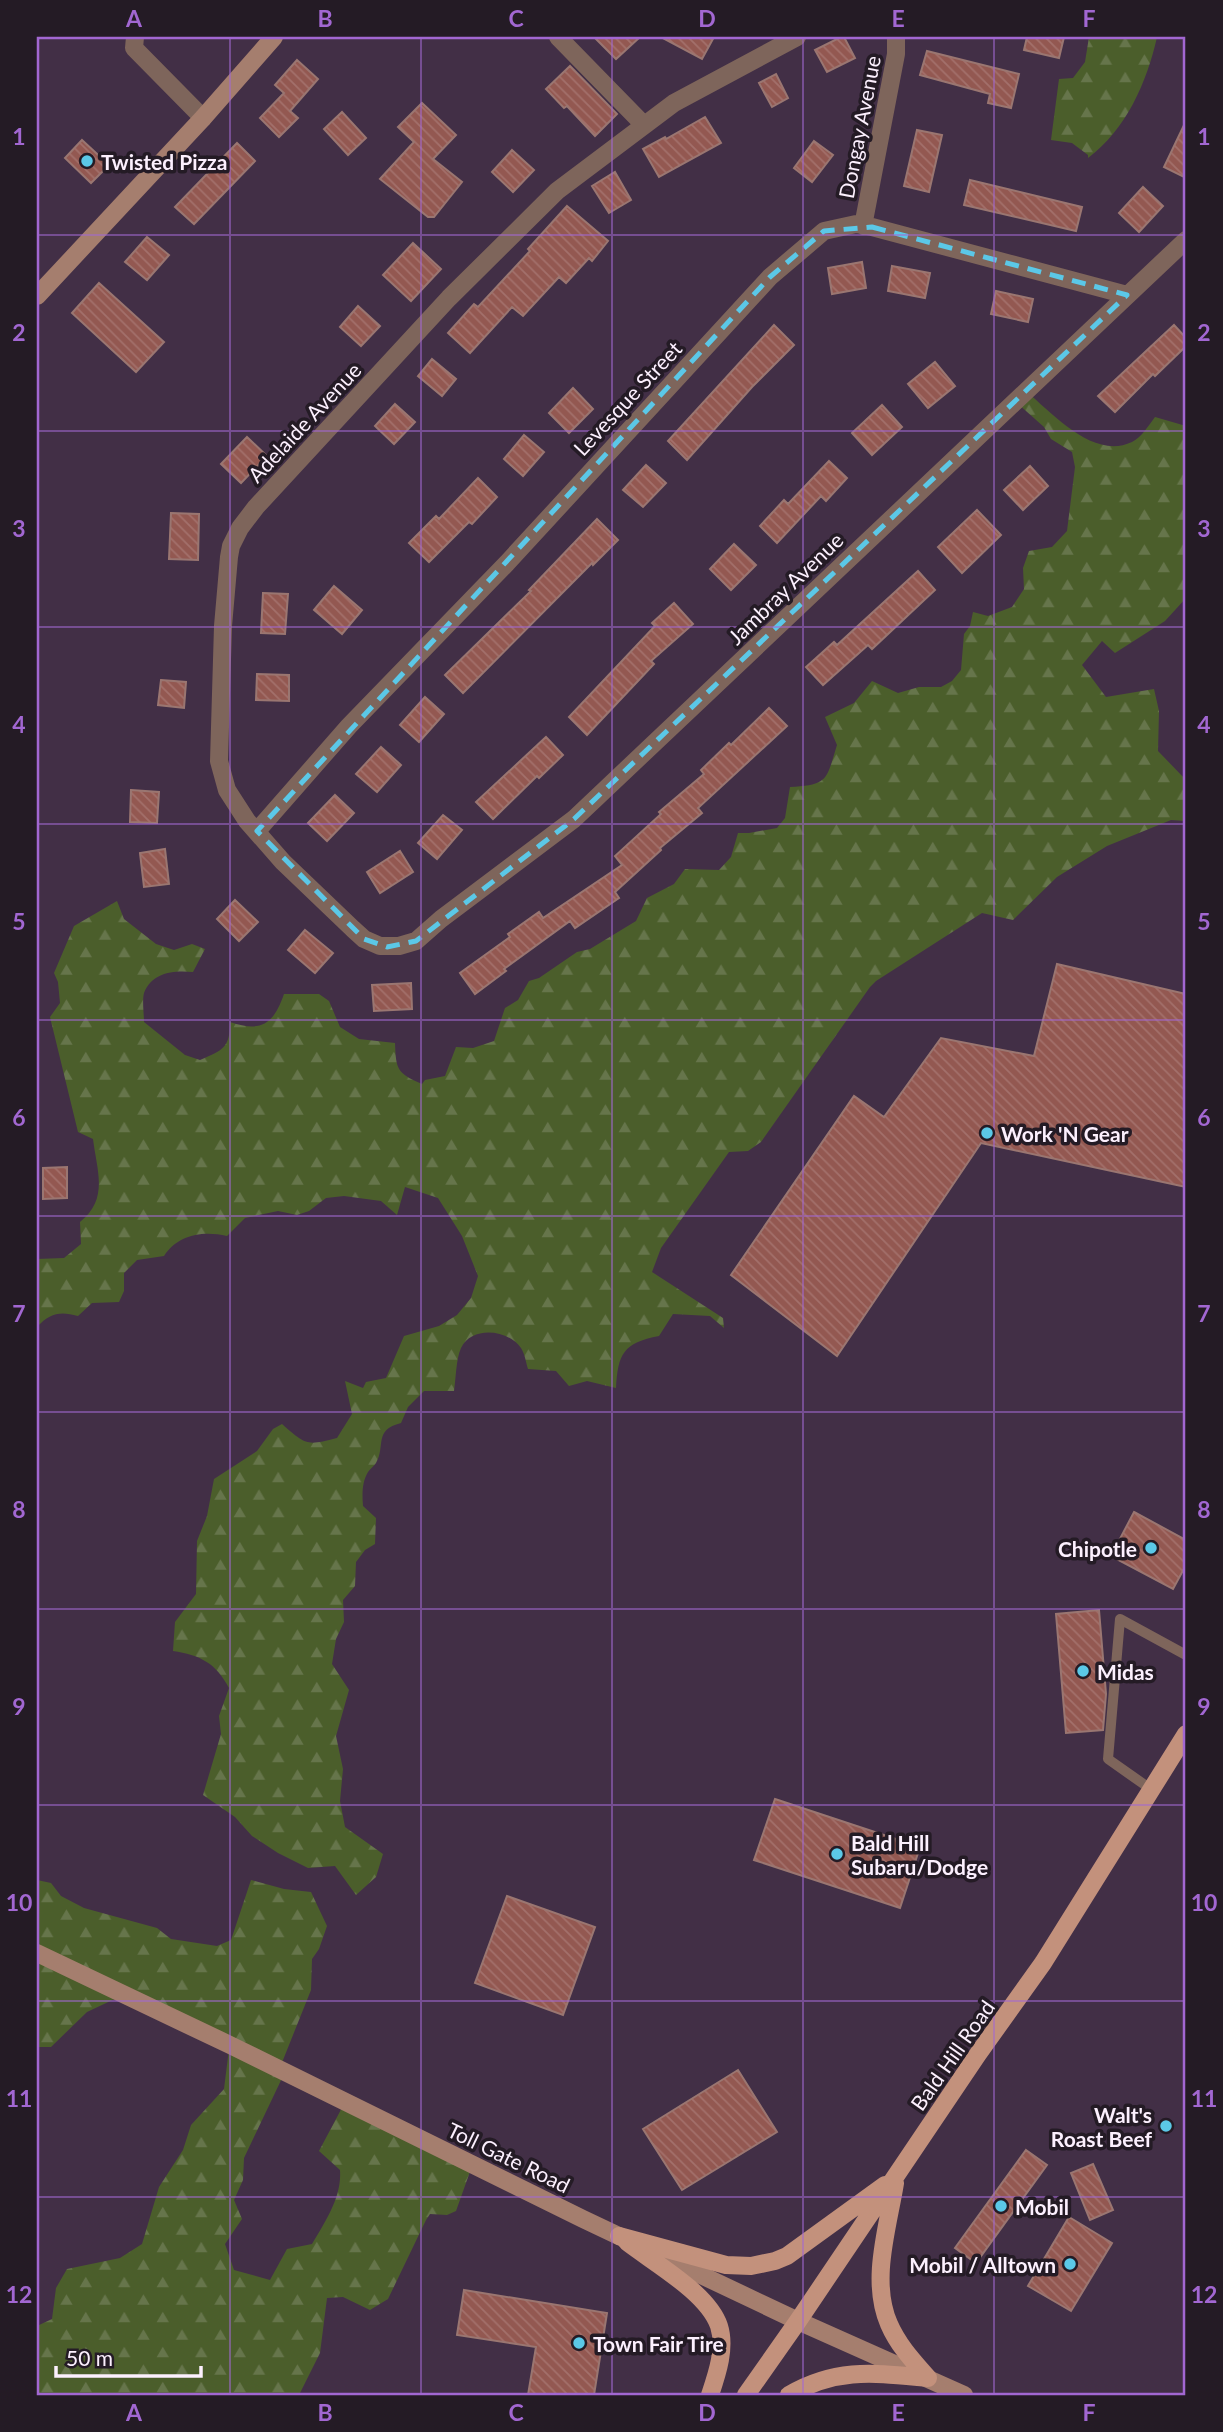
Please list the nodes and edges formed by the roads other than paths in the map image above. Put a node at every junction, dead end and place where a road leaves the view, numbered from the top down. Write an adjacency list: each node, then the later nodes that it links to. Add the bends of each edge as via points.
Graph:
1 (274, 37): 6 (main road)
2 (558, 37): 7 (street)
3 (797, 37): 7 (street, Adelaide Avenue)
4 (896, 37): 8 (street, Dongay Avenue, via 897,54)
5 (130, 40): 6 (street)
6 (203, 118): 11 (main road)
7 (643, 124): 12 (street, Adelaide Avenue, via 556,191 449,298 240,528 231,546 226,582 219,761 227,790)
8 (863, 226): 10 (street, Levesque Street); 12 (street, Levesque Street, via 824,231 770,277 507,563 349,726)
9 (1186, 240): 10 (street, Jambray Avenue)
10 (1127, 295): 13 (street, Jambray Avenue, via 574,819 425,935)
11 (37, 296)
12 (257, 831): 13 (street, Adelaide Avenue, via 364,939 380,946)
13 (399, 946)
14 (1186, 1655): 16 (lane, via 1120,1619 1108,1759)
15 (1186, 1734): 16 (main road, Bald Hill Road)
16 (1153, 1790): 18 (main road, Bald Hill Road, via 1043,1964)
17 (37, 1953): 19 (main road, Toll Gate Road)
18 (896, 2176): 19 (main road, via 788,2256 765,2264 726,2265); 20 (main road, Bald Hill Road); 21 (main road, via 881,2273 883,2305 908,2355)
19 (619, 2236): 20 (main road, Toll Gate Road); 23 (main road, via 681,2280 719,2326 720,2360)
20 (799, 2321): 21 (main road, Toll Gate Road); 24 (main road, Bald Hill Road)
21 (928, 2378): 22 (main road, Toll Gate Road); 25 (main road, via 847,2373)
22 (957, 2394)
23 (710, 2395)
24 (746, 2395)
25 (789, 2395)

